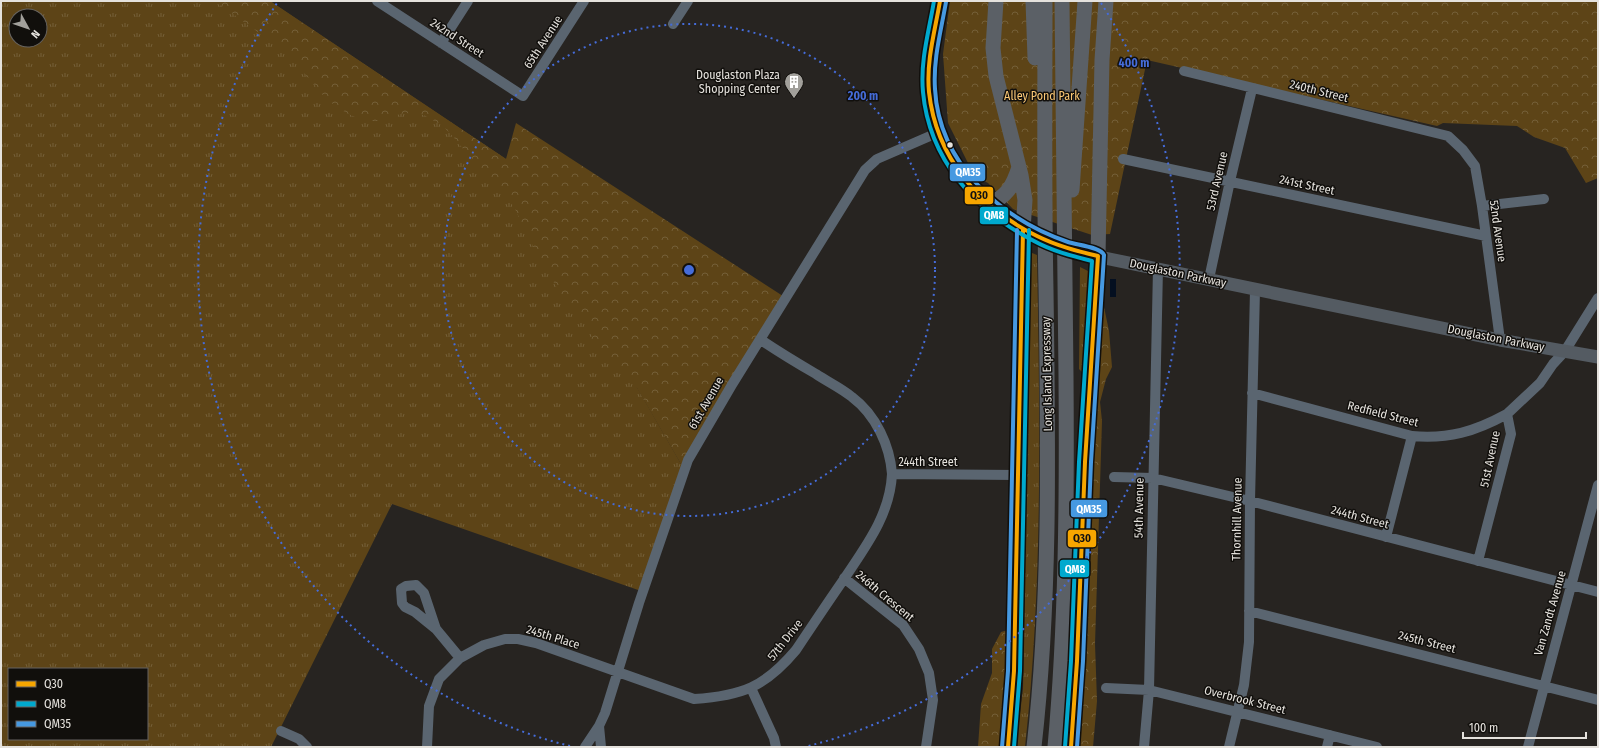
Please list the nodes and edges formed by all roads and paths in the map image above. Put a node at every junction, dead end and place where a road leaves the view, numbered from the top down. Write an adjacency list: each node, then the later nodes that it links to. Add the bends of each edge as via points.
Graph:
1 (377, 1): 14 (street, 242nd Street)
2 (468, 1): 14 (street)
3 (584, 1): 18 (street, 65th Avenue)
4 (688, 1): 13 (street)
5 (940, 1): 19 (main road, Douglaston Parkway, via 929,55 930,98)
6 (996, 1): 22 (highway, via 993,48 996,76)
7 (1033, 1): 32 (highway)
8 (1045, 1): 32 (highway, Long Island Expressway)
9 (1062, 1): 33 (highway, Long Island Expressway)
10 (1085, 1): 33 (highway)
11 (1106, 1): 15 (highway)
12 (1111, 1): 15 (highway)
13 (673, 24)
14 (441, 43): 18 (street, 242nd Street)
15 (1102, 60): 29 (highway)
16 (1184, 71): 17 (street, 240th Street)
17 (1252, 88): 20 (street, 240th Street); 23 (street, 53rd Avenue)
18 (523, 96)
19 (938, 133): 25 (main road, Douglaston Parkway, via 962,179); 36 (street, 61st Avenue, via 877,159 865,170)
20 (1448, 136): 26 (street, 52nd Avenue, via 1475,166)
21 (1123, 159): 23 (street, 241st Street)
22 (1019, 167): 25 (highway, via 1014,183 1004,196); 27 (highway)
23 (1230, 182): 28 (street, 241st Street); 31 (street, 53rd Avenue)
24 (1544, 199): 26 (street)
25 (987, 205): 27 (main road, Douglaston Parkway)
26 (1482, 206): 28 (street, 52nd Avenue)
27 (1027, 232): 29 (main road, Douglaston Parkway); 44 (main road)
28 (1486, 236): 37 (street, 52nd Avenue)
29 (1094, 256): 30 (main road, Douglaston Parkway); 76 (main road)
30 (1158, 268): 31 (main road, Douglaston Parkway); 46 (street, 54th Avenue)
31 (1209, 279): 34 (main road, Douglaston Parkway)
32 (1046, 284): 74 (highway, Long Island Expressway, via 1046,548)
33 (1065, 285): 75 (highway, Long Island Expressway, via 1066,549)
34 (1255, 290): 37 (main road, Douglaston Parkway); 40 (street, Thornhill Avenue)
35 (1598, 298): 38 (street)
36 (761, 340): 43 (street, 244th Street, via 848,394 864,408 874,420 886,445); 57 (street, 61st Avenue, via 688,460)
37 (1500, 340): 38 (main road, Douglaston Parkway)
38 (1565, 351): 39 (main road, Douglaston Parkway); 41 (street, via 1540,383)
39 (1598, 357)
40 (1252, 393): 42 (street, Redfield Street); 48 (street, Thornhill Avenue)
41 (1507, 414): 42 (street, Redfield Street, via 1464,433 1451,436); 50 (street, 51st Avenue, via 1511,434)
42 (1412, 436): 49 (street)
43 (892, 474): 44 (street, 244th Street); 51 (street, 57th Drive, via 882,519)
44 (1018, 475): 73 (main road, via 1014,671)
45 (1114, 477): 46 (street, 244th Street)
46 (1153, 478): 48 (street, 244th Street); 61 (street, 54th Avenue)
47 (1597, 490): 52 (street, Van Zandt Avenue)
48 (1250, 501): 49 (street, 244th Street); 54 (street, Thornhill Avenue)
49 (1386, 537): 50 (street, 244th Street)
50 (1478, 561): 52 (street, 244th Street)
51 (844, 578): 59 (street, 57th Drive, via 782,667); 72 (street, 246th Crescent, via 903,625 919,649 929,673 933,700)
52 (1572, 585): 53 (street, 244th Street); 58 (street, Van Zandt Avenue)
53 (1598, 592)
54 (1249, 611): 58 (street, 245th Street); 63 (street, Thornhill Avenue, via 1247,664)
55 (436, 628): 56 (street)
56 (460, 658): 57 (street, 245th Place, via 484,645 505,639 518,639); 68 (street, 245th Place, via 439,679 428,706)
57 (616, 672): 59 (street, 57th Drive, via 694,699 721,697); 64 (street, 61st Avenue)
58 (1544, 686): 62 (street, 245th Street); 81 (street, Van Zandt Avenue)
59 (751, 688): 71 (street)
60 (1106, 688): 61 (street, Overbrook Street)
61 (1149, 690): 63 (street, Overbrook Street); 77 (street, 54th Avenue)
62 (1598, 700)
63 (1238, 711): 66 (street, Overbrook Street); 78 (street, Thornhill Avenue)
64 (599, 726): 69 (street, 61st Avenue); 70 (street)
65 (281, 731): 67 (street, via 299,739)
66 (1330, 735): 79 (street); 80 (street, Overbrook Street)
67 (306, 747)
68 (427, 747)
69 (585, 747)
70 (601, 747)
71 (776, 747)
72 (926, 747)
73 (1008, 747)
74 (1034, 747)
75 (1055, 747)
76 (1071, 747)
77 (1144, 747)
78 (1229, 747)
79 (1327, 747)
80 (1377, 747)
81 (1528, 747)

